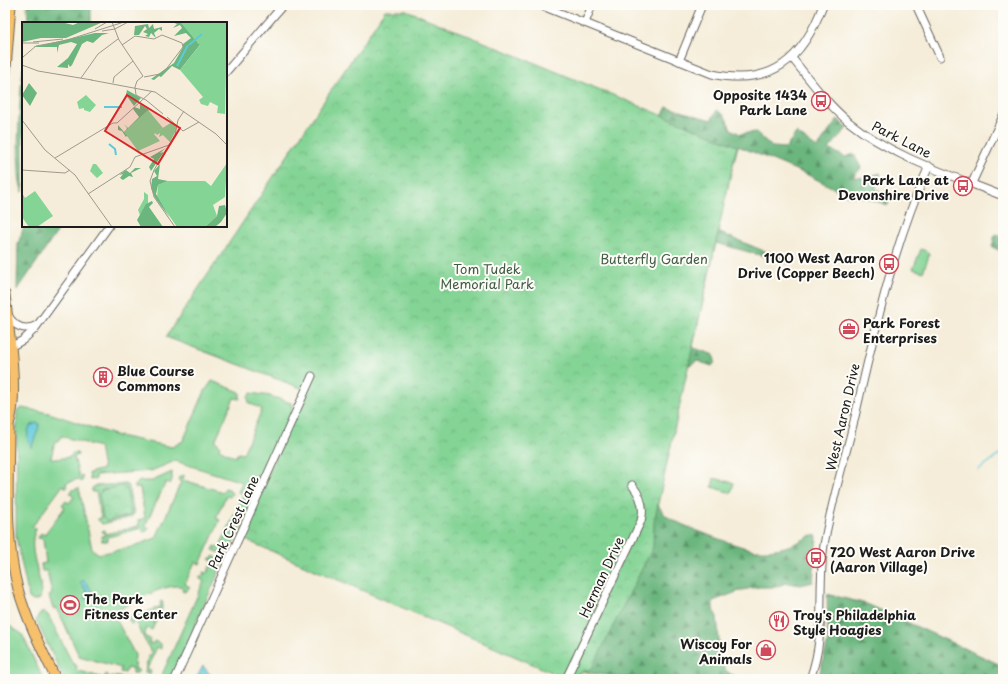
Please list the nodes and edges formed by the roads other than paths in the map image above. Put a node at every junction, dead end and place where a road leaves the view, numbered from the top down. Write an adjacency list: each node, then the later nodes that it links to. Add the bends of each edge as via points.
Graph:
1 (11, 5): 13 (main road)
2 (283, 5): 12 (street)
3 (540, 5): 8 (street)
4 (592, 5): 8 (street)
5 (702, 5): 11 (street)
6 (823, 5): 10 (street, via 808,40)
7 (916, 5): 9 (street)
8 (585, 23): 11 (street)
9 (940, 57)
10 (792, 58): 11 (street, via 767,73 740,78 712,74); 15 (street, Park Lane, via 848,121 876,141)
11 (679, 62)
12 (227, 71)
13 (5, 82)
14 (1003, 116): 16 (street)
15 (929, 166): 16 (street, Park Lane); 29 (street, West Aaron Drive, via 898,244 830,514 821,566 820,647)
16 (972, 183): 17 (street, Park Lane)
17 (1003, 196)
18 (108, 227): 21 (street)
19 (5, 294): 20 (main road)
20 (7, 314): 21 (street, via 14,324 23,328 30,328); 22 (main road)
21 (40, 322): 22 (street, via 28,336)
22 (8, 349): 24 (main road, via 13,414)
23 (312, 376): 27 (street, Park Crest Lane)
24 (7, 418): 26 (main road, via 8,518 14,572 27,615)
25 (632, 485): 28 (street, Herman Drive, via 642,501 641,521)
26 (56, 679)
27 (175, 679)
28 (566, 679)
29 (810, 679)

